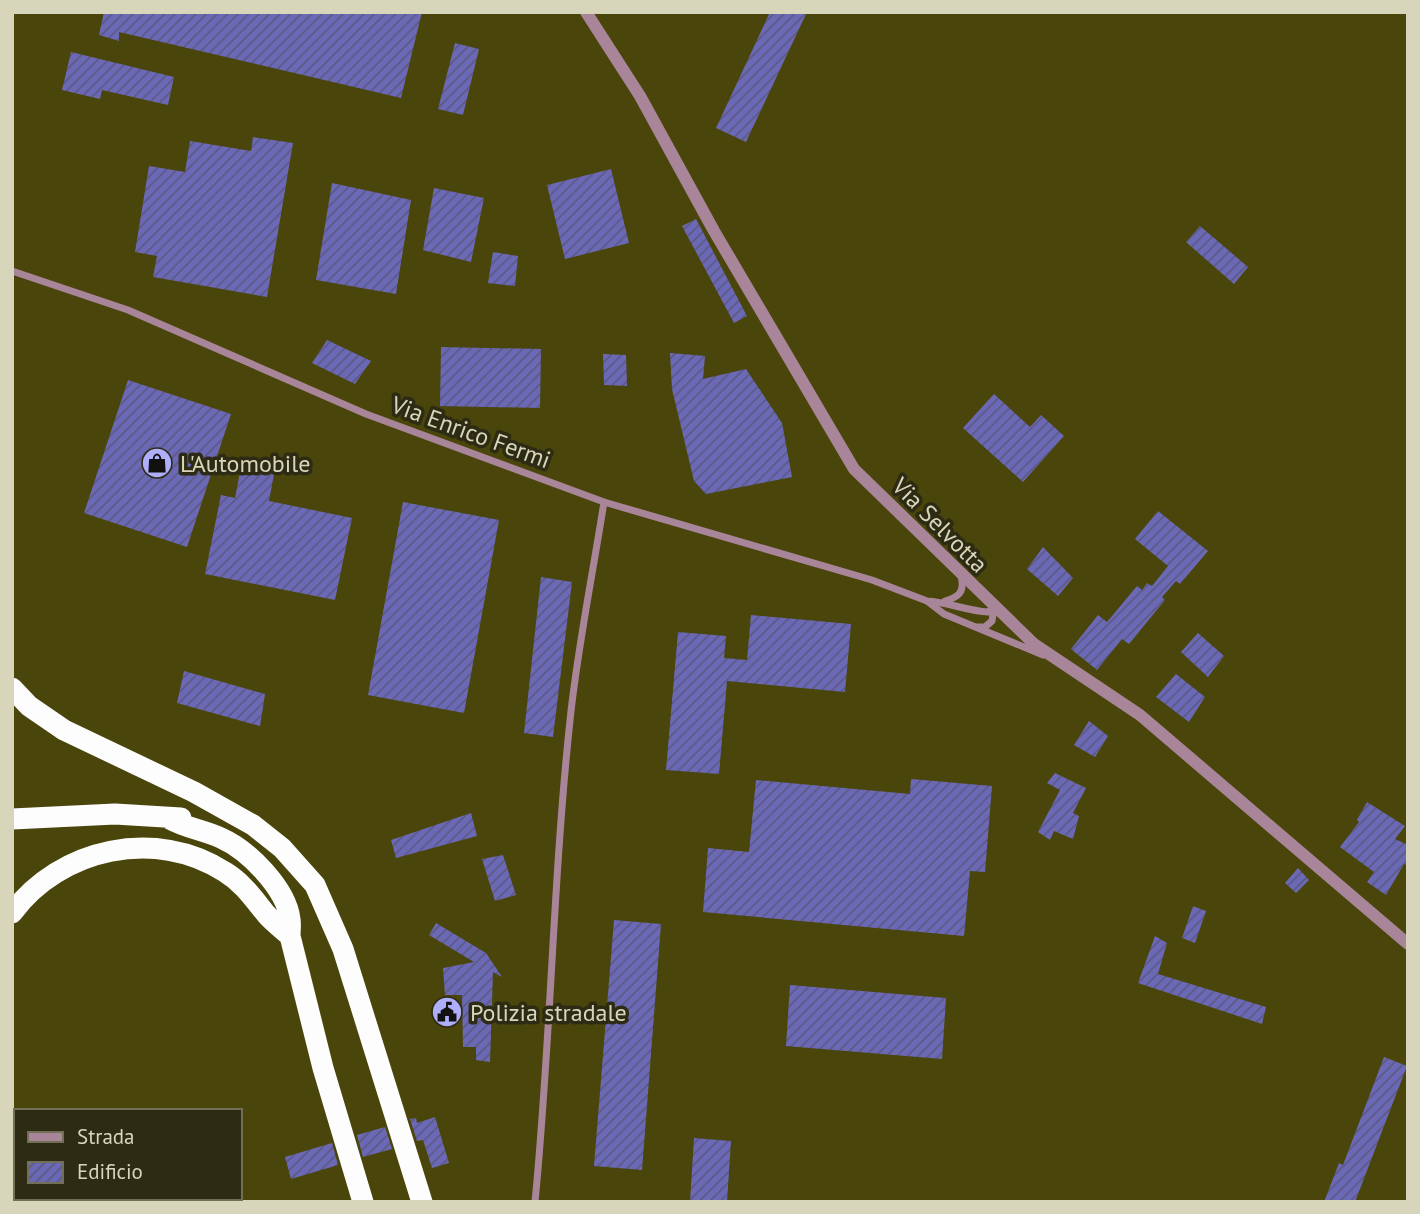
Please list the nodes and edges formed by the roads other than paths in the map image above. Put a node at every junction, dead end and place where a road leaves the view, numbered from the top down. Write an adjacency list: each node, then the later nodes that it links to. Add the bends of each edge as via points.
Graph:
1 (586, 12): 4 (street, Via Selvotta, via 640,96 855,469)
2 (12, 271): 3 (street, Via Enrico Fermi, via 128,310 366,414)
3 (604, 502): 5 (street, Via Enrico Fermi, via 872,580); 19 (street, via 571,710)
4 (961, 575): 6 (street, via 961,594); 7 (street, Via Selvotta)
5 (927, 601): 6 (street, Via Enrico Fermi); 8 (street, Via Enrico Fermi)
6 (943, 602): 7 (street, Via Enrico Fermi, via 978,612)
7 (994, 608): 8 (street, via 992,621); 9 (street, Via Selvotta)
8 (974, 627): 9 (street, Via Enrico Fermi)
9 (1052, 658): 16 (street, Via Selvotta, via 1140,715)
10 (12, 688): 13 (highway, via 64,730 253,825 307,874)
11 (12, 819): 12 (highway, via 115,814)
12 (170, 819): 13 (highway, via 203,822 256,845); 15 (highway, via 217,836 256,863 284,902)
13 (324, 910): 18 (highway, via 343,949)
14 (12, 913): 15 (highway, via 44,881 79,861 109,851 168,848 223,870)
15 (290, 936): 17 (highway)
16 (1408, 944)
17 (363, 1202)
18 (422, 1202)
19 (535, 1202)

